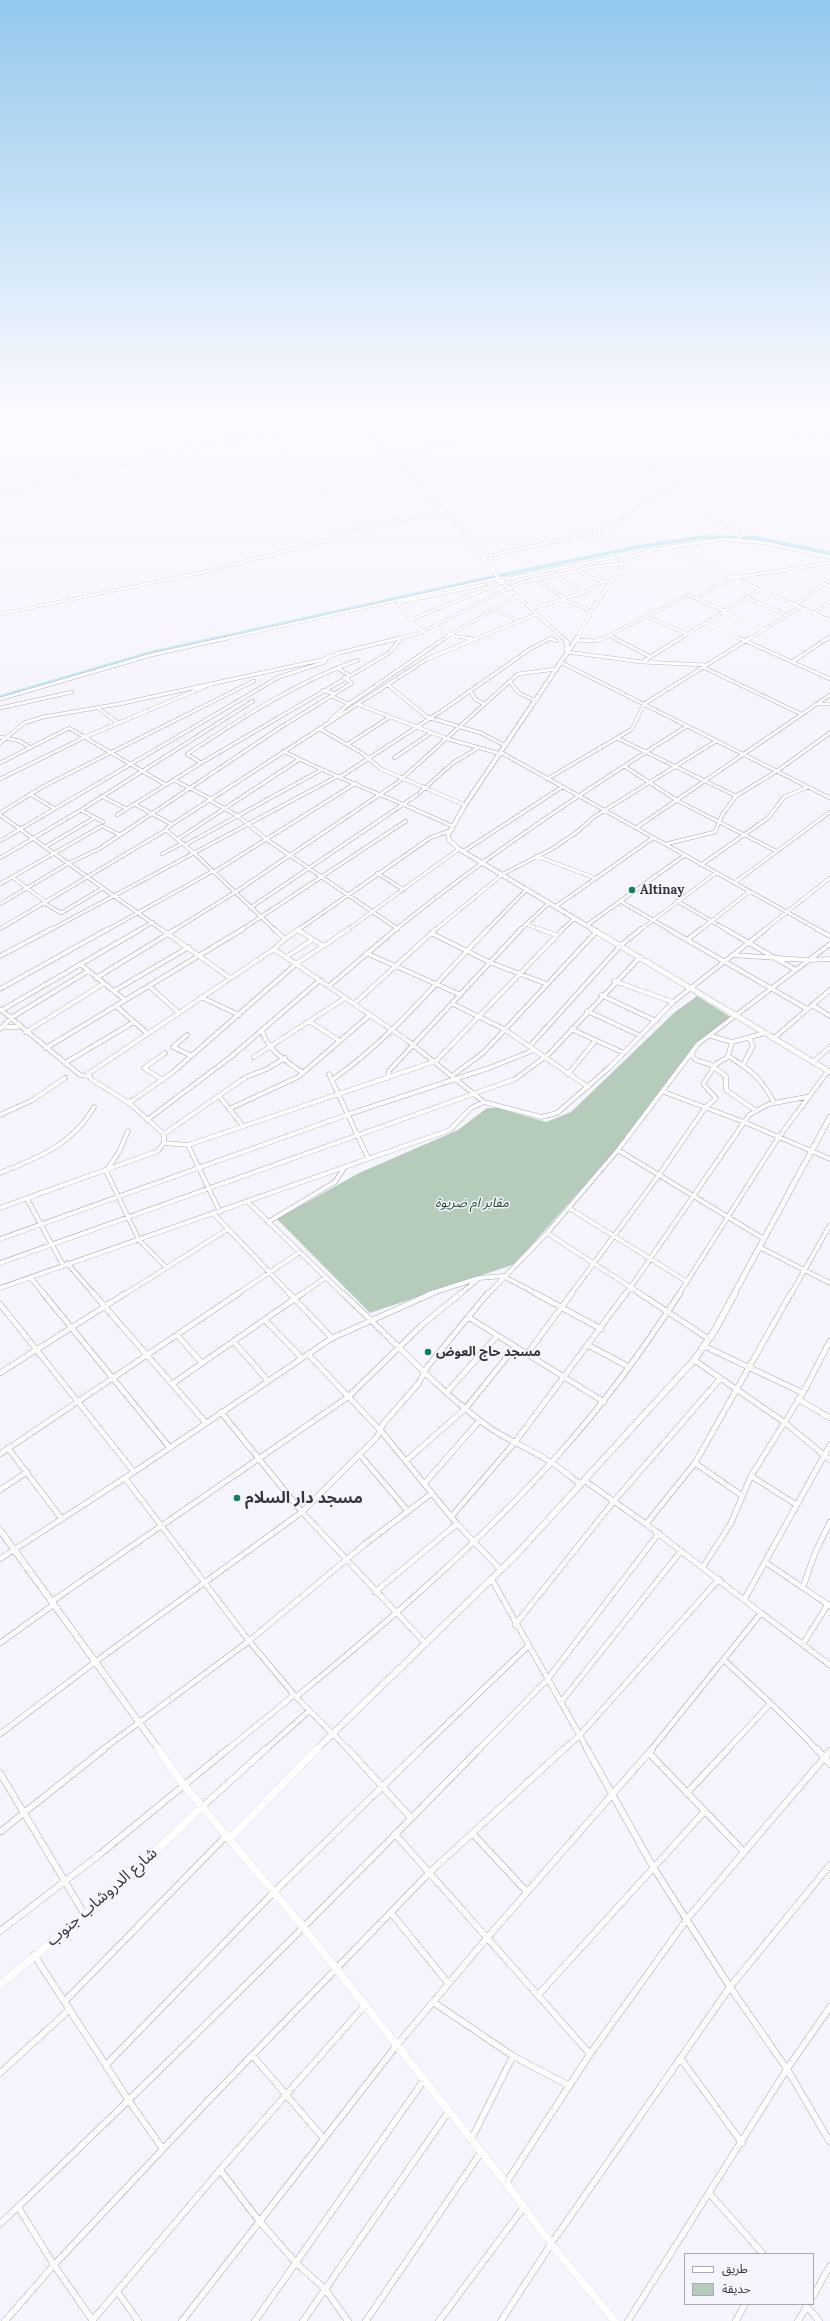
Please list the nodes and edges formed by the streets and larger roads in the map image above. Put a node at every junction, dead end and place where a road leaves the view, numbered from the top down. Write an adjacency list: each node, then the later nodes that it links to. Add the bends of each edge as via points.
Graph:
1 (428, 514): 36 (street, via 346,532 329,540 200,573)
2 (446, 514): 7 (street)
3 (627, 514): 7 (street, via 606,530)
4 (706, 514): 5 (street, via 716,522 745,533)
5 (737, 539): 6 (street, via 706,540); 8 (street)
6 (663, 547): 10 (street, via 634,555); 13 (street)
7 (484, 557): 15 (street)
8 (830, 557)
9 (830, 563): 13 (street)
10 (622, 564): 11 (street); 15 (street, via 615,557); 18 (street)
11 (578, 570): 12 (street); 17 (street, via 588,577)
12 (555, 574): 14 (street); 23 (street)
13 (732, 578): 22 (street); 26 (street)
14 (534, 579): 21 (street); 25 (street)
15 (501, 580): 21 (street); 40 (street); 40 (street, via 398,604); 80 (street, via 144,657)
16 (830, 580): 19 (street)
17 (603, 581): 18 (street); 23 (street)
18 (610, 583): 33 (street)
19 (823, 584): 20 (street); 29 (street)
20 (830, 586)
21 (508, 587): 24 (street); 44 (street)
22 (759, 590): 27 (street); 29 (street)
23 (582, 593): 25 (street)
24 (517, 596): 31 (street); 32 (street)
25 (564, 598): 32 (street); 33 (street)
26 (695, 598): 34 (street); 39 (street, via 688,596)
27 (746, 598): 34 (street); 38 (street)
28 (830, 602): 35 (street)
29 (795, 605): 30 (street)
30 (800, 607): 35 (street); 38 (street)
31 (494, 608): 42 (street); 48 (street)
32 (531, 609): 37 (street)
33 (591, 611): 53 (street)
34 (724, 612): 43 (street); 45 (street)
35 (813, 613): 41 (street)
36 (0, 614)
37 (537, 614): 42 (street); 56 (street, via 567,642)
38 (787, 615): 45 (street)
39 (648, 616): 47 (street); 49 (street)
40 (410, 620): 46 (street)
41 (830, 620)
42 (518, 621): 51 (street)
43 (705, 623): 47 (street); 55 (street)
44 (434, 626): 46 (street); 48 (street)
45 (764, 630): 55 (street)
46 (423, 632): 52 (street)
47 (687, 634): 57 (street)
48 (452, 635): 51 (street); 83 (street, via 431,646)
49 (610, 636): 53 (street, via 596,641); 57 (street)
50 (830, 637): 62 (street)
51 (473, 639): 73 (street, via 426,659)
52 (400, 640): 58 (street); 67 (street, via 395,649)
53 (576, 640): 56 (street)
54 (556, 641): 75 (street, via 551,638 530,649)
55 (747, 641): 62 (street); 63 (street)
56 (567, 652): 60 (street); 61 (street)
57 (651, 657): 61 (street)
58 (326, 658): 72 (street); 123 (street, via 324,662 279,677)
59 (358, 660): 64 (street)
60 (560, 662): 66 (street); 86 (street)
61 (642, 662): 63 (street)
62 (792, 662): 69 (street)
63 (706, 665): 65 (street)
64 (337, 668): 67 (street); 122 (street, via 259,707 187,754)
65 (703, 668): 86 (street); 91 (street)
66 (556, 669): 71 (street, via 521,673); 82 (street)
67 (349, 675): 68 (street)
68 (344, 677): 74 (street); 77 (street, via 352,683)
69 (830, 679)
70 (254, 681): 116 (street)
71 (510, 682): 82 (street, via 519,693); 85 (street)
72 (212, 683): 90 (street); 94 (street)
73 (388, 685): 84 (street); 93 (street)
74 (323, 690): 77 (street); 122 (street)
75 (470, 690): 85 (street, via 475,699); 93 (street)
76 (72, 692): 89 (street)
77 (335, 694): 79 (street)
78 (830, 694): 87 (street)
79 (331, 696): 83 (street); 140 (street)
80 (0, 699)
81 (253, 701): 127 (street)
82 (536, 701): 110 (street)
83 (349, 704): 95 (street)
84 (356, 704): 92 (street); 95 (street)
85 (484, 704): 97 (street)
86 (644, 704): 96 (street); 105 (street, via 632,730)
87 (816, 704): 88 (street); 91 (street)
88 (830, 704)
89 (0, 708)
90 (98, 708): 94 (street); 103 (street, via 24,722)
91 (801, 714): 117 (street)
92 (390, 717): 98 (street); 109 (street)
93 (431, 718): 97 (street); 98 (street)
94 (118, 723): 104 (street)
95 (326, 724): 99 (street)
96 (687, 726): 107 (street); 114 (street)
97 (461, 727): 106 (street); 110 (street, via 477,731)
98 (416, 728): 100 (street); 118 (street)
99 (320, 729): 109 (street); 113 (street)
100 (431, 733): 106 (street); 119 (street)
101 (830, 733): 128 (street)
102 (0, 737): 103 (street)
103 (8, 738): 108 (street); 111 (street)
104 (83, 738): 111 (street, via 69,728); 116 (street); 131 (street)
105 (617, 738): 114 (street); 132 (street)
106 (448, 739): 112 (street); 130 (street)
107 (716, 741): 117 (street); 125 (street)
108 (0, 743)
109 (348, 744): 118 (street)
110 (506, 746): 115 (street)
111 (29, 747): 121 (street)
112 (478, 748): 115 (street); 141 (street, via 454,759)
113 (283, 751): 120 (street); 148 (street)
114 (646, 752): 124 (street); 125 (street)
115 (501, 753): 132 (street); 152 (street)
116 (110, 754): 123 (street); 142 (street)
117 (743, 754): 128 (street); 134 (street)
118 (369, 758): 129 (street); 130 (street, via 381,769)
119 (394, 758)
120 (300, 759): 126 (street); 154 (street)
121 (0, 763)
122 (202, 763): 133 (street)
123 (130, 765): 127 (street); 155 (street)
124 (624, 766): 136 (street); 144 (street)
125 (677, 767): 134 (street); 136 (street)
126 (321, 770): 129 (street); 162 (street)
127 (142, 771): 137 (street); 145 (street)
128 (777, 771): 139 (street); 146 (street)
129 (339, 776): 135 (street); 168 (street)
130 (404, 778): 141 (street); 143 (street)
131 (0, 779)
132 (547, 779): 138 (street)
133 (174, 780): 137 (street); 140 (street)
134 (705, 781): 146 (street); 149 (street)
135 (356, 783): 143 (street); 179 (street)
136 (651, 783): 149 (street); 157 (street)
137 (166, 786): 151 (street)
138 (562, 787): 144 (street); 185 (street)
139 (808, 787): 147 (street); 174 (street, via 784,797 768,818)
140 (192, 788): 148 (street); 161 (street)
141 (427, 788): 150 (street); 152 (street)
142 (30, 794): 155 (street); 159 (street)
143 (382, 794): 150 (street); 191 (street)
144 (577, 795): 157 (street); 194 (street)
145 (101, 796): 153 (street); 156 (street)
146 (736, 796): 166 (street)
147 (830, 798)
148 (210, 799): 154 (street); 167 (street)
149 (678, 801): 166 (street); 170 (street)
150 (403, 804): 169 (street); 197 (street)
151 (136, 805): 153 (street); 161 (street)
152 (465, 805): 169 (street)
153 (127, 808): 160 (street)
154 (225, 808): 162 (street); 178 (street)
155 (55, 809): 171 (street)
156 (81, 810): 163 (street); 176 (street)
157 (606, 811): 170 (street); 192 (street, via 595,814 577,832)
158 (830, 812): 186 (street)
159 (0, 814): 171 (street)
160 (117, 815)
161 (152, 815): 167 (street); 175 (street)
162 (238, 816): 168 (street); 181 (street)
163 (94, 818): 165 (street); 183 (street)
164 (406, 821): 204 (street)
165 (103, 822)
166 (719, 822): 174 (street); 182 (street, via 715,832)
167 (171, 824): 172 (street)
168 (250, 825): 179 (street); 188 (street)
169 (452, 826): 173 (street)
170 (636, 828): 177 (street)
171 (21, 829): 176 (street); 180 (street)
172 (166, 830): 178 (street); 202 (street)
173 (449, 831): 184 (street, via 449,840); 199 (street, via 430,838)
174 (745, 834): 186 (street); 196 (street)
175 (120, 835): 187 (street, via 107,826 102,826); 195 (street, via 99,849)
176 (32, 838): 183 (street); 193 (street)
177 (654, 838): 182 (street); 205 (street)
178 (178, 839): 181 (street)
179 (266, 839): 191 (street); 198 (street)
180 (0, 841)
181 (184, 844): 188 (street); 189 (street)
182 (666, 844): 190 (street)
183 (45, 847): 187 (street)
184 (459, 849): 185 (street); 212 (street)
185 (464, 851): 194 (street)
186 (776, 851): 207 (street)
187 (56, 853): 195 (street); 203 (street)
188 (194, 853): 198 (street); 216 (street)
189 (162, 854)
190 (685, 855): 196 (street); 217 (street)
191 (290, 856): 197 (street); 214 (street)
192 (535, 856): 201 (street); 205 (street)
193 (0, 858)
194 (482, 862): 201 (street); 234 (street)
195 (69, 863): 202 (street); 209 (street)
196 (701, 864): 200 (street)
197 (309, 869): 204 (street); 223 (street)
198 (214, 872): 214 (street); 224 (street)
199 (377, 873): 212 (street); 215 (street)
200 (716, 873): 207 (street); 218 (street)
201 (503, 874): 211 (street); 239 (street)
202 (87, 876): 210 (street); 219 (street)
203 (12, 877): 208 (street); 209 (street)
204 (323, 878): 215 (street); 227 (street)
205 (595, 878): 222 (street)
206 (830, 878): 225 (street)
207 (734, 883): 213 (street)
208 (0, 884)
209 (28, 888): 219 (street); 221 (street)
210 (103, 888): 216 (street); 219 (street, via 61,913)
211 (527, 889): 220 (street); 251 (street)
212 (404, 890): 226 (street)
213 (750, 891): 225 (street); 230 (street)
214 (234, 893): 223 (street); 238 (street)
215 (346, 895): 226 (street); 236 (street)
216 (113, 896): 224 (street); 255 (street)
217 (620, 901): 229 (street); 233 (street)
218 (677, 901): 229 (street); 230 (street)
219 (45, 902): 235 (street)
220 (549, 903): 222 (street); 232 (street)
221 (0, 904)
222 (556, 907): 228 (street)
223 (250, 908): 227 (street)
224 (138, 912): 231 (street); 279 (street)
225 (787, 912): 241 (street); 245 (street)
226 (373, 913): 234 (street); 248 (street)
227 (261, 918): 242 (street); 253 (street)
228 (575, 918): 233 (street); 240 (street)
229 (652, 920): 244 (street); 247 (street)
230 (712, 921): 244 (street); 245 (street)
231 (153, 922): 238 (street); 263 (street)
232 (526, 924): 240 (street); 262 (street)
233 (587, 925): 237 (street)
234 (398, 929): 252 (street)
235 (0, 930)
236 (298, 930): 242 (street); 243 (street)
237 (597, 931): 247 (street); 275 (street)
238 (170, 934): 249 (street); 269 (street)
239 (433, 934): 251 (street); 265 (street)
240 (556, 935): 268 (street)
241 (830, 936)
242 (285, 939): 250 (street)
243 (312, 940): 248 (street); 256 (street)
244 (688, 940): 261 (street)
245 (749, 941): 254 (street); 258 (street)
246 (830, 944): 260 (street)
247 (622, 945): 257 (street); 324 (street)
248 (323, 946): 264 (street)
249 (189, 947): 253 (street); 282 (street)
250 (274, 949): 256 (street); 270 (street)
251 (465, 950): 262 (street); 274 (street)
252 (366, 953): 265 (street); 277 (street)
253 (201, 955): 270 (street); 276 (street)
254 (732, 955): 258 (street); 261 (street)
255 (0, 956)
256 (286, 957): 264 (street)
257 (640, 957): 272 (street); 280 (street)
258 (772, 958): 260 (street); 266 (street)
259 (830, 959): 260 (street)
260 (807, 960): 266 (street)
261 (724, 961): 278 (street); 280 (street)
262 (491, 962): 268 (street); 283 (street)
263 (80, 964): 267 (street); 293 (street)
264 (296, 964): 271 (street); 297 (street)
265 (397, 968): 274 (street); 289 (street)
266 (794, 969): 278 (street)
267 (88, 971): 269 (street); 302 (street)
268 (520, 974): 275 (street); 301 (street)
269 (96, 978): 273 (street)
270 (230, 978): 285 (street)
271 (320, 980): 277 (street); 310 (street)
272 (614, 981): 284 (street); 288 (street)
273 (103, 984): 282 (street); 312 (street)
274 (433, 984): 283 (street); 308 (street)
275 (547, 984): 311 (street)
276 (150, 986): 287 (street); 296 (street)
277 (329, 986): 286 (street)
278 (771, 988): 294 (street); 299 (street)
279 (0, 989)
280 (691, 989): 288 (street); 299 (street)
281 (830, 990): 291 (street)
282 (114, 992): 287 (street)
283 (461, 995): 290 (street)
284 (601, 995): 295 (street); 303 (street)
285 (201, 997): 296 (street); 297 (street)
286 (345, 998): 289 (street); 305 (street)
287 (125, 1000): 292 (street)
288 (673, 1002): 303 (street)
289 (354, 1004): 298 (street)
290 (453, 1004): 301 (street); 323 (street)
291 (812, 1005): 294 (street); 300 (street)
292 (116, 1006): 304 (street); 326 (street)
293 (1, 1009): 302 (street)
294 (807, 1009): 319 (street)
295 (587, 1011): 309 (street); 316 (street)
296 (178, 1012): 313 (street)
297 (239, 1015): 332 (street)
298 (370, 1015): 308 (street); 321 (street)
299 (736, 1016): 314 (street); 317 (street)
300 (830, 1016)
301 (479, 1017): 311 (street); 337 (street)
302 (11, 1018): 306 (street); 307 (street)
303 (656, 1021): 316 (street)
304 (134, 1022): 313 (street); 339 (street)
305 (310, 1022): 321 (street); 327 (street)
306 (18, 1024): 307 (street, via 18,1027); 312 (street)
307 (2, 1028)
308 (392, 1028): 323 (street); 352 (street, via 349,1068)
309 (571, 1029): 320 (street); 333 (street)
310 (262, 1030): 327 (street, via 262,1035); 369 (street)
311 (504, 1030): 324 (street); 346 (street, via 483,1053)
312 (26, 1032): 326 (street)
313 (147, 1033): 347 (street)
314 (765, 1033): 318 (street); 319 (street)
315 (187, 1035): 332 (street, via 173,1047)
316 (641, 1036): 331 (street)
317 (711, 1036): 322 (street); 329 (street, via 700,1042)
318 (749, 1038): 322 (street); 340 (street, via 754,1043)
319 (774, 1038): 338 (street)
320 (596, 1040): 331 (street); 345 (street)
321 (340, 1041): 343 (street)
322 (732, 1042): 335 (street)
323 (414, 1046): 337 (street); 349 (street, via 389,1071)
324 (530, 1046): 328 (street)
325 (830, 1047): 338 (street)
326 (46, 1048): 339 (street)
327 (270, 1048): 334 (street); 336 (street)
328 (534, 1050): 333 (street); 350 (street)
329 (693, 1050): 341 (street, via 692,1056 696,1060); 354 (street)
330 (165, 1053): 351 (street, via 144,1068)
331 (624, 1053): 353 (street)
332 (192, 1056): 351 (street)
333 (544, 1056): 345 (street); 356 (street, via 515,1079)
334 (254, 1057)
335 (728, 1057): 340 (street); 341 (street)
336 (284, 1058): 343 (street); 357 (street, via 267,1069 246,1077)
337 (436, 1062): 346 (street); 349 (street)
338 (813, 1062): 342 (street)
339 (65, 1063): 347 (street, via 80,1075)
340 (743, 1065): 361 (street, via 768,1088)
341 (713, 1068): 363 (street, via 703,1084 716,1098); 365 (street, via 726,1076 726,1090)
342 (829, 1071): 358 (street)
343 (303, 1073): 364 (street, via 280,1087)
344 (329, 1074): 352 (street)
345 (568, 1074): 353 (street)
346 (453, 1075): 350 (street)
347 (88, 1076): 360 (street)
348 (65, 1078): 367 (street, via 31,1101)
349 (388, 1078): 355 (street)
350 (457, 1078): 356 (street); 366 (street)
351 (163, 1080): 360 (street)
352 (332, 1080): 355 (street)
353 (588, 1086): 359 (street, via 557,1112 544,1118)
354 (664, 1092): 363 (street); 378 (street)
355 (340, 1094): 366 (street); 371 (street)
356 (475, 1094): 359 (street); 373 (street)
357 (219, 1096): 364 (street); 374 (street)
358 (806, 1097): 361 (street); 375 (street)
359 (484, 1102): 380 (street, via 471,1108 450,1130)
360 (129, 1103): 369 (street)
361 (774, 1103): 365 (street)
362 (94, 1107): 385 (street, via 88,1121 75,1135 56,1148)
363 (705, 1108): 370 (street); 386 (street)
364 (229, 1109): 371 (street)
365 (755, 1110): 370 (street)
366 (349, 1114): 373 (street); 382 (street)
367 (0, 1115)
368 (830, 1117): 379 (street)
369 (147, 1120): 374 (street)
370 (744, 1122): 375 (street); 389 (street)
371 (243, 1126): 377 (street)
372 (128, 1131): 384 (street, via 124,1144 114,1157 113,1165)
373 (357, 1133): 380 (street); 387 (street)
374 (164, 1134): 376 (street)
375 (778, 1137): 379 (street); 396 (street)
376 (164, 1143): 377 (street); 384 (street, via 153,1153)
377 (188, 1145): 382 (street)
378 (618, 1150): 386 (street); 393 (street)
379 (811, 1152): 381 (street); 405 (street)
380 (368, 1158): 383 (street)
381 (830, 1159)
382 (198, 1167): 387 (street); 388 (street)
383 (345, 1167): 391 (street); 398 (street, via 335,1182)
384 (106, 1171): 388 (street); 390 (street)
385 (0, 1173)
386 (659, 1175): 389 (street); 403 (street)
387 (209, 1188): 394 (street); 397 (street)
388 (118, 1196): 397 (street); 399 (street)
389 (694, 1196): 396 (street); 410 (street)
390 (27, 1199): 392 (street); 399 (street)
391 (247, 1201): 394 (street); 398 (street)
392 (0, 1208)
393 (569, 1208): 402 (street); 403 (street)
394 (220, 1212): 395 (street)
395 (214, 1214): 401 (street); 406 (street)
396 (728, 1216): 405 (street); 421 (street)
397 (128, 1217): 406 (street); 407 (street)
398 (268, 1222): 409 (street)
399 (40, 1223): 404 (street); 407 (street)
400 (830, 1225): 415 (street)
401 (228, 1229): 414 (street); 416 (street)
402 (547, 1233): 412 (street); 417 (street)
403 (614, 1236): 410 (street); 412 (street)
404 (0, 1239)
405 (764, 1239): 408 (street)
406 (139, 1240): 413 (street); 414 (street)
407 (51, 1244): 411 (street); 413 (street)
408 (759, 1248): 415 (street); 438 (street)
409 (300, 1252): 416 (street); 419 (street)
410 (650, 1260): 421 (street); 424 (street)
411 (0, 1263)
412 (594, 1263): 424 (street); 428 (street)
413 (65, 1264): 418 (street); 427 (street)
414 (166, 1267): 427 (street)
415 (804, 1270): 422 (street); 454 (street)
416 (270, 1273): 425 (street); 435 (street)
417 (503, 1276): 420 (street); 428 (street); 430 (street)
418 (30, 1277): 423 (street); 433 (street)
419 (325, 1278): 425 (street); 431 (street)
420 (479, 1278): 431 (street, via 421,1297); 444 (street, via 426,1321)
421 (686, 1281): 429 (street)
422 (830, 1283)
423 (0, 1288)
424 (631, 1288): 429 (street); 434 (street)
425 (295, 1299): 432 (street); 437 (street)
426 (0, 1304): 446 (street)
427 (105, 1306): 433 (street); 449 (street)
428 (561, 1307): 434 (street); 448 (street)
429 (668, 1311): 438 (street); 453 (street)
430 (468, 1317): 436 (street); 456 (street, via 428,1366)
431 (371, 1318): 437 (street); 444 (street)
432 (265, 1320): 440 (street); 450 (street)
433 (71, 1327): 446 (street); 457 (street)
434 (601, 1329): 441 (street)
435 (177, 1335): 449 (street); 452 (street)
436 (497, 1336): 443 (street); 463 (street)
437 (332, 1338): 447 (street)
438 (709, 1339): 442 (street)
439 (830, 1341): 445 (street)
440 (234, 1342): 452 (street); 460 (street)
441 (588, 1345): 453 (street); 458 (street)
442 (704, 1346): 451 (street); 454 (street)
443 (516, 1347): 448 (street); 469 (street)
444 (398, 1348): 456 (street); 465 (street)
445 (828, 1348): 464 (street)
446 (36, 1349): 455 (street); 467 (street)
447 (308, 1354): 450 (street); 465 (street)
448 (527, 1354): 458 (street)
449 (147, 1355): 457 (street); 461 (street)
450 (302, 1358): 460 (street)
451 (694, 1360): 459 (street); 492 (street)
452 (202, 1363): 461 (street)
453 (629, 1367): 468 (street)
454 (750, 1367): 462 (street); 464 (street)
455 (1, 1370)
456 (427, 1372): 463 (street); 475 (street, via 385,1421)
457 (112, 1378): 467 (street); 479 (street)
458 (563, 1378): 468 (street); 476 (street)
459 (720, 1379): 462 (street); 497 (street)
460 (268, 1381): 470 (street)
461 (172, 1384): 474 (street)
462 (738, 1390): 473 (street); 487 (street)
463 (448, 1391): 469 (street)
464 (803, 1393): 466 (street)
465 (348, 1397): 475 (street); 483 (street)
466 (798, 1399): 471 (street); 473 (street)
467 (78, 1401): 478 (street); 489 (street)
468 (604, 1402): 486 (street)
469 (466, 1408): 472 (street); 484 (street)
470 (221, 1412): 474 (street); 483 (street)
471 (830, 1418)
472 (480, 1420): 476 (street); 493 (street)
473 (784, 1422): 482 (street); 490 (street)
474 (206, 1423): 479 (street)
475 (381, 1431): 481 (street); 484 (street)
476 (516, 1441): 486 (street); 501 (street)
477 (830, 1445): 482 (street)
478 (8, 1448): 480 (street); 488 (street)
479 (170, 1448): 489 (street)
480 (0, 1454)
481 (360, 1455): 499 (street); 500 (street)
482 (825, 1457): 485 (street); 498 (street)
483 (261, 1459): 500 (street); 506 (street)
484 (407, 1460): 493 (street)
485 (830, 1460)
486 (553, 1463): 492 (street); 509 (street)
487 (696, 1463): 496 (street); 505 (street)
488 (27, 1472): 494 (street); 502 (street)
489 (134, 1472): 491 (street)
490 (751, 1476): 496 (street); 498 (street)
491 (125, 1478): 502 (street); 506 (street)
492 (583, 1482): 497 (street); 516 (street)
493 (425, 1483): 495 (street)
494 (0, 1490)
495 (432, 1493): 499 (street); 501 (street)
496 (741, 1495): 515 (street, via 731,1522)
497 (614, 1501): 505 (street); 527 (street)
498 (797, 1505): 514 (street)
499 (407, 1510): 513 (street)
500 (302, 1512): 513 (street); 519 (street)
501 (451, 1517): 504 (street)
502 (61, 1518): 510 (street)
503 (830, 1522): 520 (street)
504 (457, 1524): 509 (street); 521 (street)
505 (646, 1524): 508 (street)
506 (162, 1527): 519 (street); 523 (street)
507 (0, 1530): 510 (street)
508 (659, 1533): 511 (street); 536 (street)
509 (476, 1543): 516 (street); 526 (street)
510 (14, 1550): 512 (street); 523 (street)
511 (681, 1551): 515 (street); 538 (street, via 609,1645)
512 (0, 1559)
513 (347, 1561): 521 (street); 528 (street)
514 (765, 1562): 520 (street); 522 (street)
515 (703, 1567): 517 (street)
516 (501, 1570): 518 (street)
517 (719, 1579): 522 (street); 544 (street)
518 (492, 1580): 527 (street); 530 (street)
519 (204, 1583): 528 (street); 534 (street)
520 (803, 1588): 524 (street)
521 (375, 1592): 526 (street)
522 (744, 1600): 525 (street)
523 (52, 1604): 529 (street); 534 (street)
524 (829, 1605): 531 (street)
525 (761, 1613): 531 (street); 533 (street)
526 (396, 1614): 530 (street); 537 (street)
527 (515, 1625): 532 (street)
528 (249, 1641): 537 (street); 541 (street)
529 (0, 1643)
530 (425, 1643): 542 (street)
531 (803, 1644): 535 (street)
532 (528, 1646): 536 (street); 551 (street)
533 (724, 1660): 539 (street); 546 (street)
534 (95, 1662): 541 (street); 543 (street)
535 (830, 1665)
536 (548, 1680): 538 (street); 557 (street)
537 (295, 1696): 540 (street); 550 (street)
538 (561, 1702): 544 (street)
539 (770, 1704): 547 (street, via 786,1716); 552 (street)
540 (309, 1711): 542 (street); 554 (street)
541 (138, 1722): 550 (street); 556 (street)
542 (333, 1733): 551 (street); 561 (street)
543 (0, 1734)
544 (579, 1736): 553 (street); 560 (street)
545 (830, 1752): 547 (street)
546 (649, 1753): 552 (street); 553 (street)
547 (825, 1758): 548 (street); 562 (street)
548 (830, 1764)
549 (0, 1773): 556 (street)
550 (183, 1784): 554 (street); 566 (street)
551 (382, 1786): 557 (street); 567 (street)
552 (687, 1792): 555 (street)
553 (612, 1794): 564 (street); 568 (street)
554 (202, 1807): 561 (street); 570 (street, شارع الدروشاب جنوب)
555 (705, 1811): 562 (street); 564 (street)
556 (24, 1814): 558 (street); 566 (street)
557 (411, 1818): 559 (street)
558 (0, 1832)
559 (395, 1834): 565 (street); 572 (street)
560 (473, 1834): 565 (street); 568 (street)
561 (228, 1838): 567 (street); 581 (street)
562 (744, 1852): 571 (street)
563 (830, 1865): 579 (street)
564 (653, 1867): 571 (street); 580 (street)
565 (429, 1873): 569 (street); 574 (street)
566 (65, 1882): 570 (street); 573 (street)
567 (274, 1892): 572 (street); 591 (street)
568 (527, 1892): 574 (street)
569 (392, 1914): 576 (street); 577 (street)
570 (85, 1916): 575 (street, شارع الدروشاب جنوب)
571 (687, 1919): 579 (street); 588 (street)
572 (304, 1928): 576 (street); 597 (street)
573 (0, 1931)
574 (487, 1938): 577 (street); 580 (street)
575 (34, 1955): 578 (street, شارع الدروشاب جنوب); 581 (street)
576 (337, 1970): 583 (street); 587 (street)
577 (448, 1983): 582 (street)
578 (0, 1985)
579 (730, 1987): 590 (street); 592 (street)
580 (538, 1994): 588 (street)
581 (66, 2001): 585 (street)
582 (433, 2002): 586 (street); 589 (street)
583 (365, 2005): 586 (street); 596 (street)
584 (830, 2007): 592 (street)
585 (70, 2009): 591 (street); 593 (street)
586 (397, 2045): 594 (street); 599 (street)
587 (252, 2054): 596 (street); 603 (street)
588 (590, 2054): 595 (street)
589 (513, 2056): 595 (street); 600 (street)
590 (681, 2059): 602 (street); 612 (street)
591 (106, 2065): 597 (street)
592 (787, 2070): 601 (street); 602 (street)
593 (0, 2074)
594 (424, 2080): 598 (street); 614 (street)
595 (568, 2085): 606 (street)
596 (286, 2096): 599 (street); 605 (street)
597 (129, 2101): 603 (street); 608 (street)
598 (449, 2111): 600 (street); 617 (street)
599 (324, 2139): 610 (street)
600 (471, 2140): 604 (street)
601 (830, 2142)
602 (742, 2143): 607 (street)
603 (162, 2149): 615 (street)
604 (481, 2152): 606 (street); 629 (street)
605 (220, 2170): 610 (street); 618 (street)
606 (506, 2183): 609 (street)
607 (710, 2194): 613 (street); 633 (street)
608 (18, 2206): 611 (street); 615 (street)
609 (524, 2207): 612 (street); 630 (street)
610 (260, 2222): 614 (street); 625 (street)
611 (0, 2224)
612 (551, 2244): 631 (street); 632 (street)
613 (762, 2253)
614 (297, 2264): 617 (street); 626 (street)
615 (54, 2265): 622 (street); 623 (street)
616 (830, 2266): 619 (street)
617 (325, 2290): 627 (street); 628 (street)
618 (117, 2291): 623 (street); 624 (street)
619 (814, 2294)
620 (744, 2305): 634 (street)
621 (807, 2305): 635 (street); 636 (street)
622 (4, 2321)
623 (92, 2321)
624 (138, 2321)
625 (182, 2321)
626 (256, 2321)
627 (303, 2321)
628 (348, 2321)
629 (366, 2321)
630 (439, 2321)
631 (501, 2321)
632 (615, 2321)
633 (628, 2321)
634 (736, 2321)
635 (798, 2321)
636 (819, 2321)

